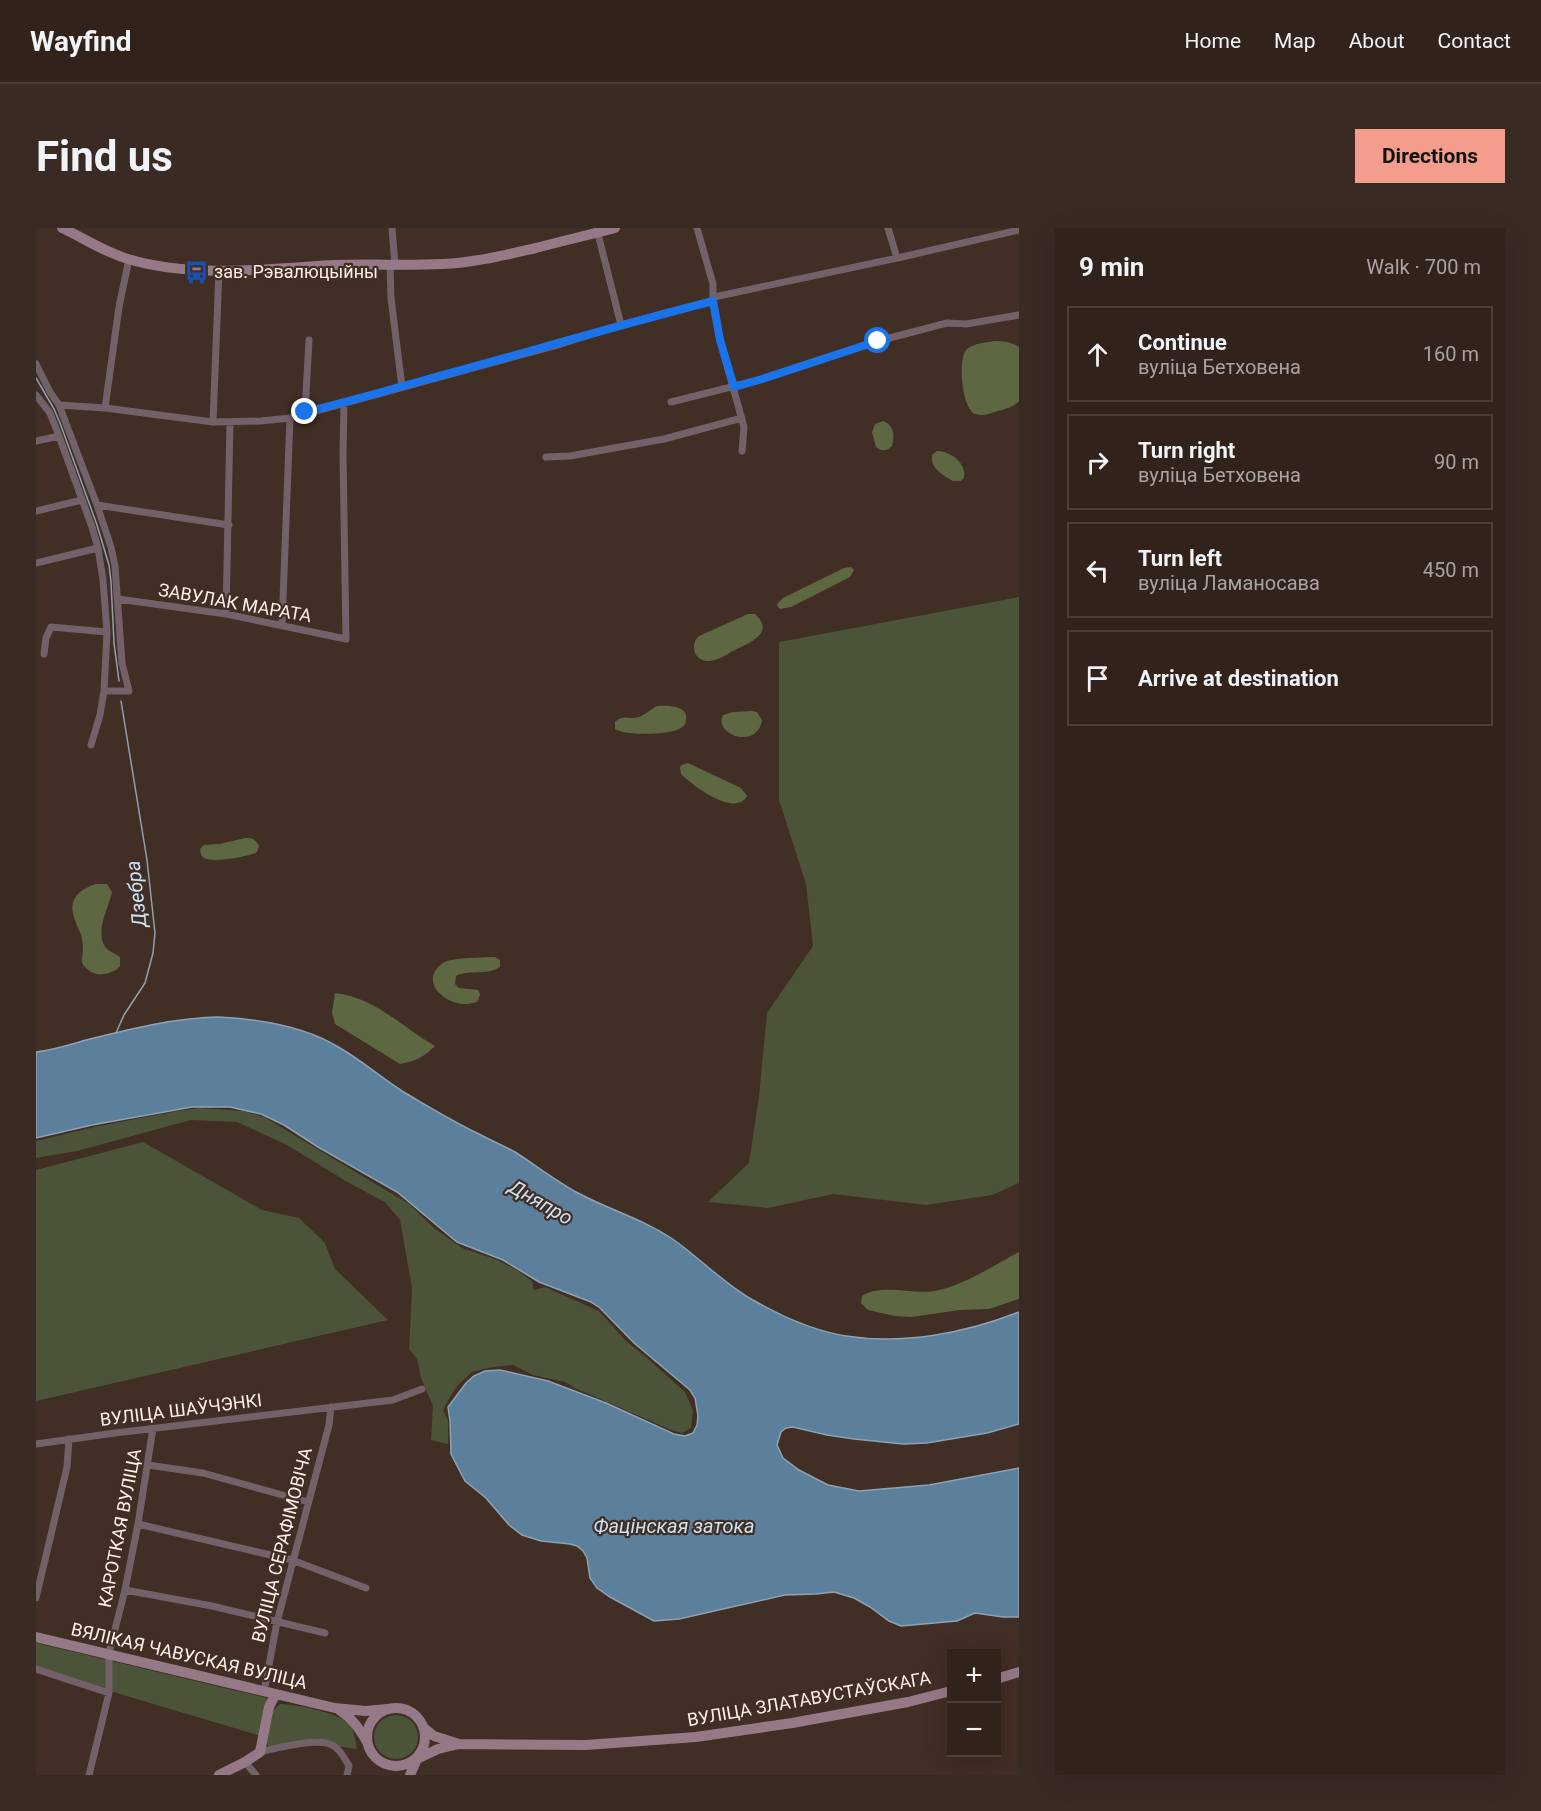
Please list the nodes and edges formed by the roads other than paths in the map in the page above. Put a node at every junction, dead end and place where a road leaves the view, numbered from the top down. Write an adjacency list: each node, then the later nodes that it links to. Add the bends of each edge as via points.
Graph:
1 (62, 228): 9 (street)
2 (392, 228): 10 (street)
3 (615, 228): 6 (street)
4 (697, 228): 12 (street)
5 (888, 228): 8 (street)
6 (597, 230): 10 (street, via 469,262); 14 (street)
7 (1019, 230): 8 (street)
8 (897, 258): 12 (street)
9 (129, 259): 11 (street); 23 (street)
10 (393, 265): 11 (street); 17 (street, via 391,297)
11 (219, 270): 27 (street)
12 (714, 299): 14 (street); 18 (street, via 720,340)
13 (1019, 315): 18 (street, via 966,324 947,323 887,338)
14 (621, 325): 17 (street)
15 (309, 340): 24 (street)
16 (36, 364): 22 (street)
17 (402, 387): 21 (street)
18 (734, 387): 20 (street); 26 (street)
19 (36, 397): 29 (street, via 50,413)
20 (671, 402)
21 (344, 404): 24 (street); 41 (street, ЗАВУЛАК МАРАТА, via 346,639)
22 (59, 405): 23 (street); 34 (street)
23 (105, 408): 27 (street)
24 (305, 412): 25 (street)
25 (290, 417): 28 (street); 41 (street)
26 (742, 418): 31 (street); 32 (street, via 664,440)
27 (213, 422): 28 (street)
28 (230, 423): 36 (street)
29 (59, 436): 30 (street); 33 (street)
30 (36, 441)
31 (742, 451)
32 (546, 457)
33 (82, 500): 35 (street); 37 (street)
34 (97, 505): 36 (street); 39 (street, via 116,566)
35 (36, 511)
36 (229, 525): 40 (street)
37 (98, 548): 38 (street); 42 (street)
38 (36, 564)
39 (118, 599): 40 (street, ЗАВУЛАК МАРАТА); 44 (street, via 122,663 129,691)
40 (226, 614): 41 (street, ЗАВУЛАК МАРАТА)
41 (282, 626)
42 (107, 632): 43 (street, via 51,627); 44 (street)
43 (44, 654)
44 (104, 691): 45 (street)
45 (91, 745)
46 (422, 1389): 47 (street, ВУЛІЦА ШАЎЧЭНКІ, via 393,1400)
47 (331, 1407): 48 (street, ВУЛІЦА ШАЎЧЭНКІ); 52 (street, ВУЛІЦА СЕРАФІМОВІЧА)
48 (153, 1428): 49 (street, ВУЛІЦА ШАЎЧЭНКІ); 51 (street, КАРОТКАЯ ВУЛІЦА)
49 (69, 1439): 50 (street, ВУЛІЦА ШАЎЧЭНКІ); 57 (street, via 67,1467)
50 (36, 1444)
51 (148, 1464): 52 (street, via 203,1473); 53 (street, КАРОТКАЯ ВУЛІЦА)
52 (308, 1502): 54 (street, ВУЛІЦА СЕРАФІМОВІЧА)
53 (138, 1524): 54 (street); 56 (street, КАРОТКАЯ ВУЛІЦА)
54 (292, 1560): 55 (street); 58 (street, ВУЛІЦА СЕРАФІМОВІЧА)
55 (366, 1588)
56 (125, 1590): 58 (street); 61 (street, КАРОТКАЯ ВУЛІЦА)
57 (36, 1598)
58 (277, 1622): 59 (street); 65 (street, ВУЛІЦА СЕРАФІМОВІЧА)
59 (325, 1633)
60 (36, 1637): 61 (street, ВЯЛІКАЯ ЧАВУСКАЯ ВУЛІЦА)
61 (109, 1653): 65 (street, ВЯЛІКАЯ ЧАВУСКАЯ ВУЛІЦА); 67 (street, КАРОТКАЯ ВУЛІЦА)
62 (36, 1669): 67 (street)
63 (1019, 1672): 64 (street)
64 (1001, 1677)
65 (264, 1692): 68 (street, ВЯЛІКАЯ ЧАВУСКАЯ ВУЛІЦА)
66 (947, 1692): 73 (street, ВУЛІЦА ЗЛАТАВУСТАЎСКАГА, via 782,1725 696,1737 599,1744)
67 (109, 1693): 78 (street, КАРОТКАЯ ВУЛІЦА)
68 (276, 1695): 69 (street, ВЯЛІКАЯ ЧАВУСКАЯ ВУЛІЦА); 74 (street, via 269,1707)
69 (335, 1708): 70 (street, ВЯЛІКАЯ ЧАВУСКАЯ ВУЛІЦА); 72 (street, ВЯЛІКАЯ ЧАВУСКАЯ ВУЛІЦА, via 350,1717)
70 (387, 1709): 71 (street, via 404,1709); 72 (street, via 373,1720)
71 (423, 1727): 73 (street, via 434,1737); 75 (street, via 424,1740)
72 (367, 1742): 77 (street)
73 (459, 1744): 75 (street)
74 (260, 1752): 76 (street); 81 (street, via 327,1743 341,1752 349,1766)
75 (417, 1759): 77 (street, via 402,1766); 83 (street)
76 (245, 1762): 79 (street); 80 (street)
77 (384, 1764): 82 (street)
78 (89, 1775)
79 (219, 1775)
80 (255, 1775)
81 (347, 1775)
82 (393, 1775)
83 (410, 1775)

